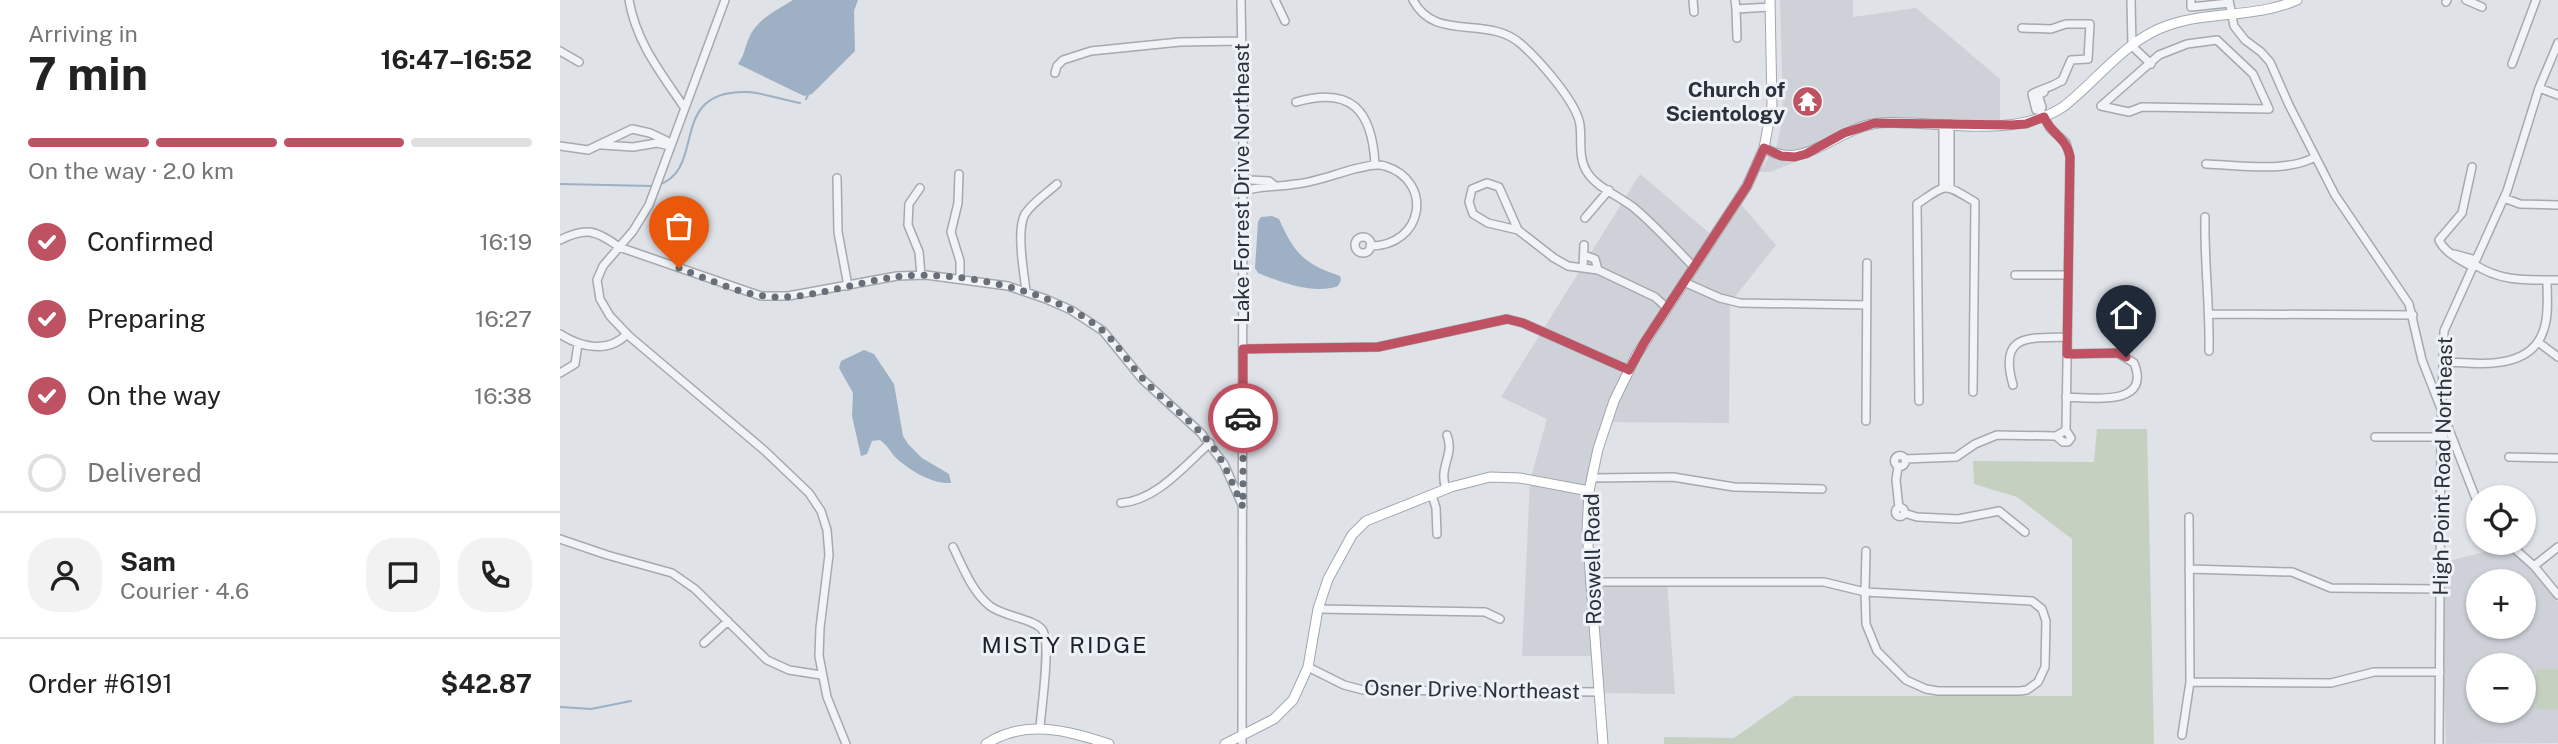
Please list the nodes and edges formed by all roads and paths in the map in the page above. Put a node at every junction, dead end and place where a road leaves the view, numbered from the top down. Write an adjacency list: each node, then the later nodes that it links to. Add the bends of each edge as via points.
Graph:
1 (629, 0): 33 (street, via 643,44)
2 (725, 0): 33 (street)
3 (1241, 0): 22 (street, Lake Forrest Drive Northeast)
4 (1275, 0): 19 (street)
5 (1413, 0): 51 (street, via 1432,22 1494,30 1525,48 1574,107 1585,169)
6 (1693, 0): 17 (street)
7 (2132, 0): 24 (street)
8 (2191, 0): 12 (street, via 2191,7)
9 (2297, 0): 15 (main road)
10 (2466, 0): 16 (street)
11 (2536, 0): 28 (street)
12 (2229, 2): 18 (street)
13 (1735, 4): 14 (street); 21 (street)
14 (1770, 4): 39 (main road, Roswell Road, via 1772,105)
15 (2264, 5): 18 (main road)
16 (2482, 7)
17 (1694, 12)
18 (2231, 16): 24 (main road, via 2171,24); 40 (street, via 2238,33 2270,62)
19 (1286, 21)
20 (2022, 28): 34 (street, via 2090,24 2088,59 2071,60 2056,89 2038,95)
21 (1737, 38)
22 (1241, 41): 29 (street, via 1091,51 1063,60); 45 (street, Lake Forrest Drive Northeast)
23 (2558, 43): 30 (street, High Point Road Northeast)
24 (2132, 46): 27 (street); 34 (main road, via 2072,100)
25 (560, 51): 26 (street)
26 (579, 62)
27 (2151, 64): 27 (street, via 2101,106 2129,112 2142,107 2269,109 2253,74 2217,40 2187,44 2159,55)
28 (2512, 64)
29 (1055, 73)
30 (2539, 89): 31 (street); 53 (street, High Point Road Northeast)
31 (2558, 95)
32 (1296, 102): 41 (street, via 1325,96 1354,107 1370,125)
33 (684, 107): 38 (street)
34 (2042, 114): 35 (main road, via 2026,124); 70 (street, via 2070,153)
35 (1947, 124): 39 (main road, via 1865,125 1795,157); 49 (street)
36 (601, 145): 37 (street, via 588,150); 38 (street, via 657,143); 38 (street, via 632,129 667,141)
37 (560, 146)
38 (670, 147): 61 (street, via 642,218)
39 (1764, 148): 65 (main road, Roswell Road, via 1747,186)
40 (2315, 157): 42 (street, via 2288,166); 82 (street)
41 (1375, 164): 48 (street, via 1296,185 1269,181); 60 (street, via 1395,170 1409,182 1417,214 1393,244)
42 (2206, 164)
43 (2473, 167): 64 (street, via 2462,213 2440,240 2442,246)
44 (959, 174): 71 (street, via 951,232)
45 (1243, 176): 48 (street); 52 (street, Lake Forrest Drive Northeast)
46 (837, 178): 75 (street, via 838,232)
47 (1057, 184): 76 (street, via 1023,219)
48 (1264, 185): 52 (street)
49 (1946, 187): 96 (street, via 1975,202); 98 (street, via 1917,204)
50 (920, 188): 68 (street, via 909,204 908,225 919,252)
51 (1609, 190): 56 (street); 65 (street)
52 (1243, 191): 88 (street, Lake Forrest Drive Northeast)
53 (2504, 198): 54 (street, via 2525,205); 64 (street, High Point Road Northeast)
54 (2558, 205)
55 (2205, 216): 81 (street)
56 (1585, 218)
57 (1518, 230): 57 (street, via 1499,187 1487,183 1472,189 1469,202 1473,214); 66 (street, via 1554,258)
58 (560, 240): 61 (street, via 578,232 593,232)
59 (1584, 245): 62 (street)
60 (1370, 246)
61 (619, 247): 75 (street, via 761,296); 84 (street, via 600,272 598,289 604,307)
62 (1584, 255): 66 (street); 67 (street, via 1595,259)
63 (1867, 263): 79 (street)
64 (2474, 264): 72 (street, via 2505,278); 92 (street, High Point Road Northeast, via 2446,324)
65 (1694, 267): 74 (main road, Roswell Road)
66 (1583, 268): 67 (street)
67 (1598, 270): 77 (street)
68 (921, 275): 71 (street); 75 (street)
69 (2015, 275): 70 (street)
70 (2068, 275): 85 (street)
71 (960, 279): 76 (street)
72 (2547, 280): 73 (street); 86 (street, via 2546,321)
73 (2558, 280)
74 (1684, 282): 78 (main road, Roswell Road); 79 (street, via 1740,303)
75 (848, 286)
76 (1026, 291): 104 (street, via 1103,331 1143,380)
77 (1655, 297): 78 (street); 80 (street)
78 (1674, 297): 80 (main road, Roswell Road)
79 (1867, 305): 100 (street)
80 (1667, 308): 93 (main road, Roswell Road)
81 (2210, 314): 82 (street); 89 (street)
82 (2413, 315): 99 (street, via 2422,360)
83 (560, 334): 87 (street)
84 (627, 334): 87 (street, via 601,347); 136 (street, via 765,451 809,493 821,511 829,555 818,638)
85 (2067, 337): 90 (street); 95 (street, via 2028,338 2017,343 2010,356)
86 (2538, 342): 91 (street); 92 (street, via 2507,362)
87 (578, 344): 94 (street, via 575,364)
88 (1243, 349): 93 (street, via 1378,347 1507,319); 115 (street, Lake Forrest Drive Northeast)
89 (2209, 351)
90 (2067, 354): 97 (street); 97 (street, via 2122,354 2134,363 2137,377 2134,387 2121,397)
91 (2558, 356)
92 (2443, 362): 99 (street, High Point Road Northeast)
93 (1629, 370): 108 (main road, Roswell Road, via 1605,425)
94 (560, 373)
95 (2013, 385)
96 (1973, 392)
97 (2066, 397): 117 (street, via 2066,430 2056,436 2003,434 1956,457 1905,459 1898,467 1901,510 1958,519 1999,511)
98 (1919, 401)
99 (2442, 412): 102 (street, High Point Road Northeast); 105 (street)
100 (1866, 421)
101 (1447, 435): 110 (street, via 1451,449 1443,471)
102 (2441, 437): 103 (street); 105 (street); 127 (street, High Point Road Northeast)
103 (2375, 438)
104 (1210, 443): 114 (street, via 1153,493); 115 (street)
105 (2455, 447): 109 (street)
106 (2509, 457): 107 (street)
107 (2558, 458)
108 (1592, 478): 111 (street, via 1673,477 1734,487); 112 (main road, Roswell Road)
109 (2470, 485)
110 (1446, 489): 112 (main road, via 1504,477); 113 (main road)
111 (1822, 489)
112 (1590, 491): 126 (main road, Roswell Road)
113 (1432, 495): 118 (street); 130 (main road, via 1361,525 1328,579)
114 (1121, 503)
115 (1243, 507): 141 (street, Lake Forrest Drive Northeast)
116 (2189, 517): 125 (street)
117 (2025, 532)
118 (1437, 534)
119 (560, 539): 132 (street, via 672,573 688,582)
120 (953, 547): 139 (street, via 974,589 988,604 1044,631)
121 (2558, 547): 124 (street)
122 (1866, 551): 128 (street)
123 (2522, 555): 124 (street)
124 (2534, 566): 129 (street)
125 (2189, 569): 127 (street, via 2292,572 2331,588); 137 (street)
126 (1590, 582): 128 (street, via 1824,582); 138 (main road, Roswell Road)
127 (2440, 589): 135 (street, High Point Road Northeast)
128 (1865, 592): 128 (street, via 2032,601 2042,609 2046,621 2042,676 2020,691 1938,691 1915,685 1873,644 1866,624)
129 (2558, 595)
130 (1318, 609): 131 (street, via 1485,612); 134 (main road)
131 (1500, 619)
132 (728, 621): 133 (street); 136 (street, via 767,660 789,670)
133 (704, 643)
134 (1308, 667): 138 (street, Osner Drive Northeast, via 1363,690); 141 (main road, via 1300,690 1286,709)
135 (2440, 672): 137 (street, via 2374,672 2331,683); 147 (street, High Point Road Northeast)
136 (821, 675): 142 (street)
137 (2190, 682): 140 (street)
138 (1599, 692): 146 (main road, Roswell Road)
139 (1040, 728): 143 (main road, via 1003,735); 144 (main road)
140 (2182, 736)
141 (1242, 740): 145 (main road)
142 (846, 744)
143 (986, 744)
144 (1108, 744)
145 (1226, 744)
146 (1603, 744)
147 (2440, 744)

